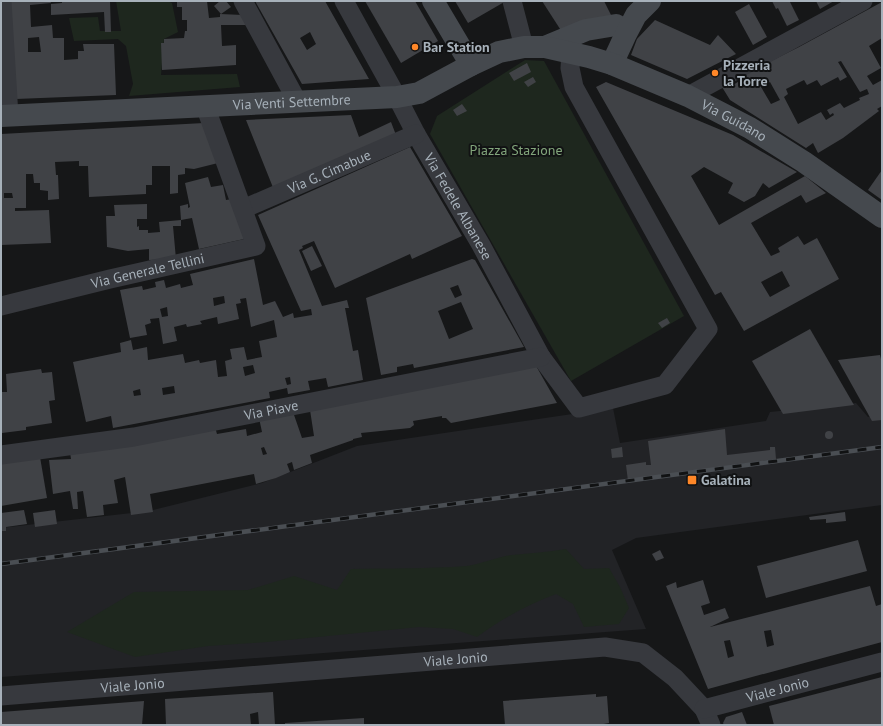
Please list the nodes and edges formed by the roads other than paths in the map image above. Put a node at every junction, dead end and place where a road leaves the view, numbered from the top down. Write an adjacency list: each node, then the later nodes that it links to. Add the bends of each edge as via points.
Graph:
1 (2, 1): 17 (street)
2 (243, 1): 15 (street)
3 (344, 1): 14 (street, Via Fedele Albanese)
4 (433, 1): 12 (main road)
5 (512, 1): 9 (street)
6 (863, 1): 13 (street)
7 (643, 8): 8 (main road); 11 (main road)
8 (616, 25): 9 (main road, via 586,30); 10 (main road)
9 (534, 47): 10 (main road, Via Venti Settembre); 12 (main road, Via Venti Settembre, via 499,52)
10 (580, 55): 11 (main road, Via Guidano); 22 (street, Via Fedele Albanese, via 570,68 574,87 708,329 665,385 579,408)
11 (612, 64): 13 (main road, Via Guidano)
12 (471, 65): 14 (main road, Via Venti Settembre, via 418,93)
13 (688, 96): 20 (main road, Via Guidano, via 750,128)
14 (398, 97): 15 (main road, Via Venti Settembre); 18 (street, Via Fedele Albanese)
15 (298, 101): 16 (main road, Via Venti Settembre)
16 (205, 106): 17 (main road, Via Venti Settembre); 19 (street)
17 (5, 116)
18 (416, 134): 19 (street, Via G. Cimabue); 22 (street, Via Fedele Albanese, via 481,245)
19 (243, 209): 21 (street, Via Generale Tellini, via 256,246)
20 (882, 217)
21 (1, 306)
22 (541, 357): 23 (street, Via Piave, via 134,437)
23 (1, 455)
24 (882, 662): 26 (street, Viale Jonio)
25 (1, 696): 26 (street, Viale Jonio, via 605,647 643,653 675,678)
26 (707, 717)

